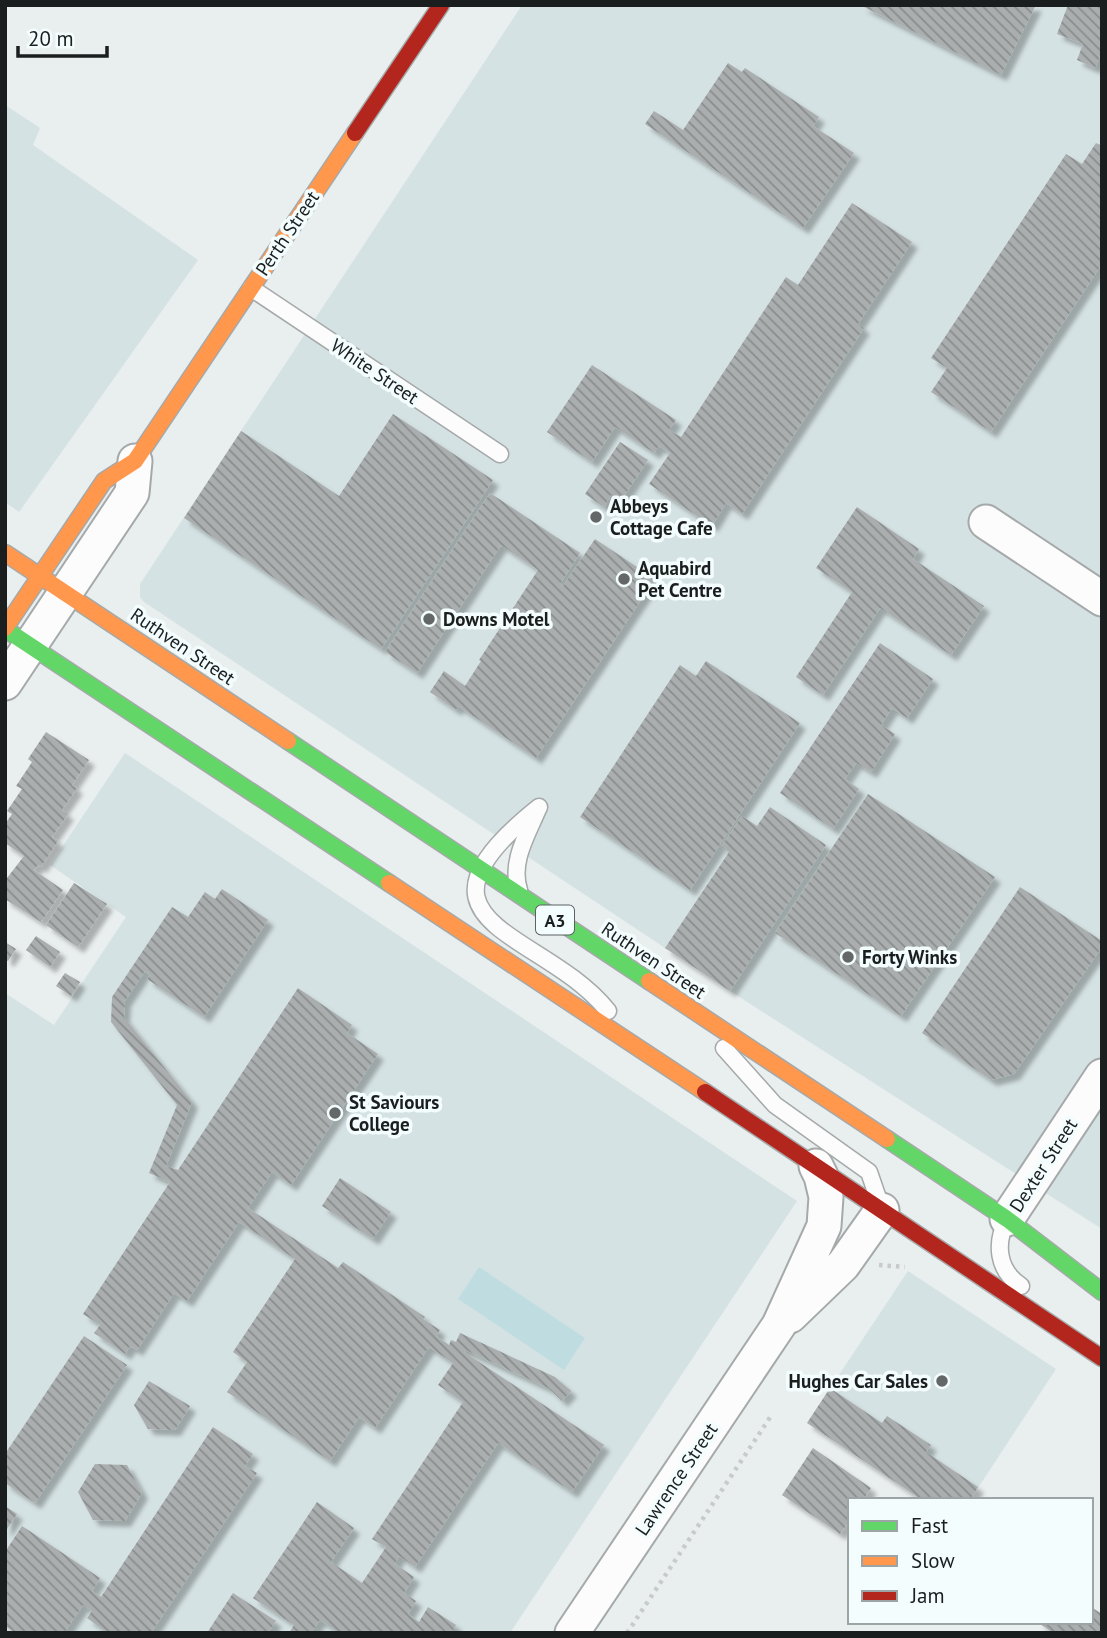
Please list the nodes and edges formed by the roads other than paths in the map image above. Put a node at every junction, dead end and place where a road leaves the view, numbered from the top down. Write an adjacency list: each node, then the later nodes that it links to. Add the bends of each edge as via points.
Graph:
1 (441, 5): 2 (main road, Perth Street)
2 (250, 288): 3 (lane, White Street); 4 (main road, Perth Street)
3 (500, 454)
4 (135, 461): 7 (street, Perth Street, via 132,493)
5 (986, 522): 8 (street)
6 (5, 553): 7 (main road, Ruthven Street / A3)
7 (53, 584): 9 (street, Perth Street); 11 (main road, Ruthven Street / A3)
8 (1102, 599)
9 (14, 634): 10 (street, Perth Street); 14 (main road)
10 (5, 683)
11 (480, 870): 12 (main road, Ruthven Street / A3); 12 (lane, via 515,826 539,807 516,863 515,879); 14 (lane, via 475,894 484,916 592,992)
12 (524, 900): 13 (main road, Ruthven Street / A3)
13 (690, 1009): 17 (lane, via 775,1105 869,1172); 18 (main road, Ruthven Street / A3)
14 (636, 1046): 16 (main road)
15 (1102, 1076): 18 (street, Dexter Street)
16 (816, 1166): 17 (main road); 22 (street, Lawrence Street, via 826,1197 824,1226)
17 (882, 1210): 22 (street, Lawrence Street, via 843,1265); 24 (main road)
18 (1007, 1219): 19 (main road, Ruthven Street / A3); 20 (lane, via 999,1239 1002,1263 1017,1283)
19 (1102, 1292)
20 (1041, 1297)
21 (1076, 1320): 23 (lane)
22 (779, 1325): 25 (street, Lawrence Street)
23 (1102, 1345)
24 (1102, 1358)
25 (572, 1633)

